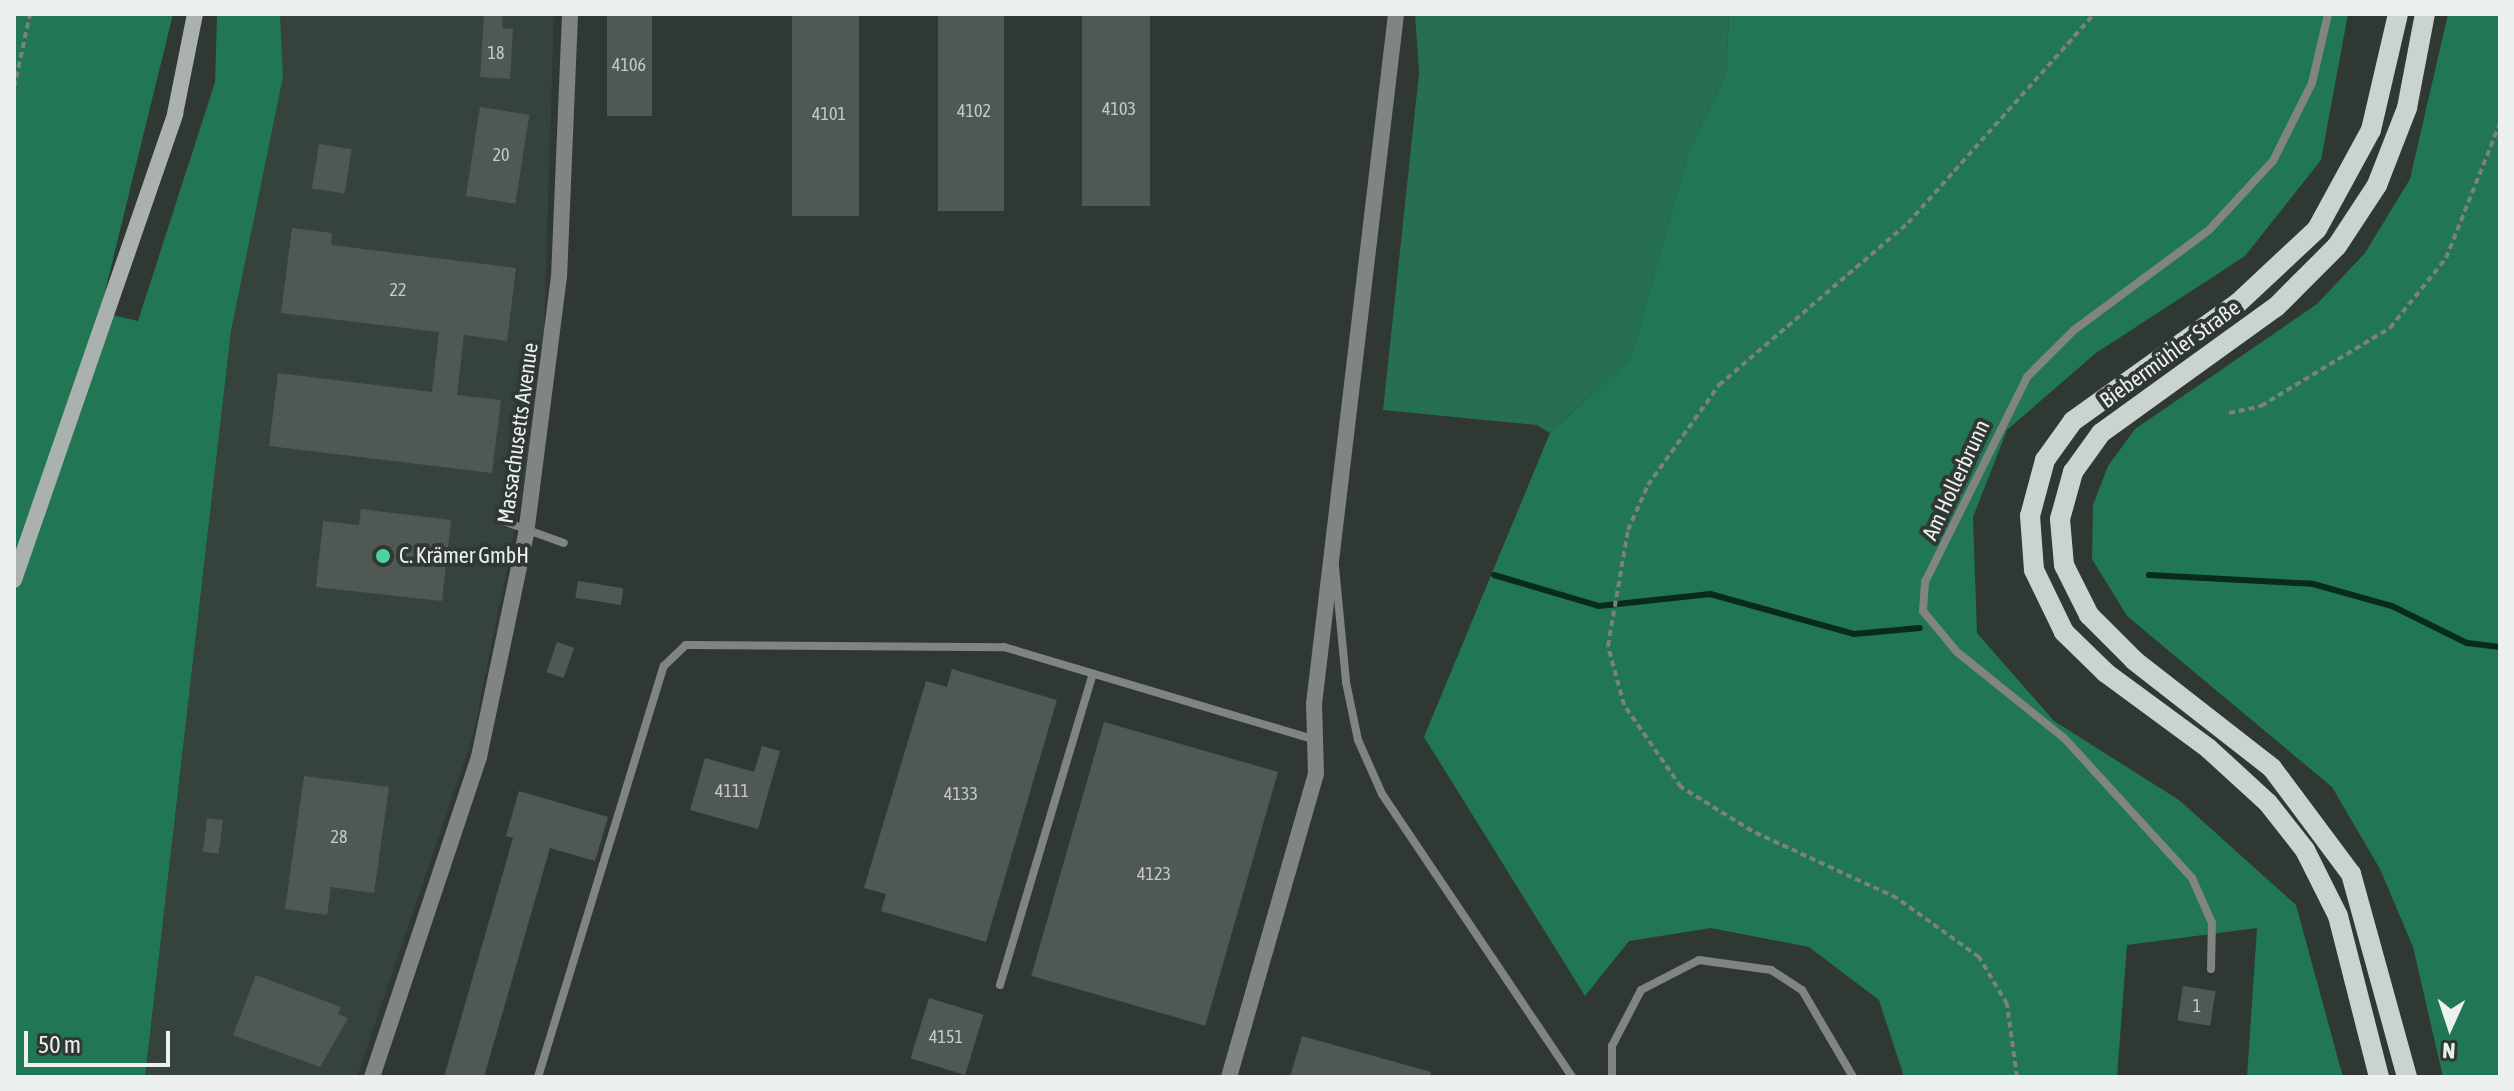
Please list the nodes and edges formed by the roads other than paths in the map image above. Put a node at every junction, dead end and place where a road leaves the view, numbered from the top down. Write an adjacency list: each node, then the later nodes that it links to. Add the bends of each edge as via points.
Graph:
1 (195, 14): 11 (main road, via 175,114)
2 (570, 14): 8 (street, Massachusetts Avenue, via 559,278)
3 (1396, 14): 10 (street)
4 (2328, 14): 14 (lane, Am Hollerbrunn, via 2312,83 2273,161 2209,230 2074,330 2027,377 1925,582 1923,611 1957,652 2064,738 2192,878 2212,923)
5 (2398, 14): 22 (main road, via 2371,130 2317,229 2238,303 2073,421 2045,460 2030,516 2034,570 2064,632 2106,673 2208,748 2305,850 2338,916)
6 (2425, 14): 23 (main road, Biebermühler Straße, via 2407,108 2377,185 2337,246 2276,307 2101,433 2073,472 2060,519 2064,565 2089,615 2134,660 2272,768 2351,874)
7 (498, 519): 8 (lane)
8 (526, 534): 9 (lane); 16 (street, Massachusetts Avenue, via 479,757)
9 (564, 543)
10 (1332, 549): 13 (street); 19 (lane, via 1346,682 1358,740 1382,794)
11 (14, 580)
12 (1093, 674): 13 (lane); 15 (lane); 17 (lane, via 1004,647 703,641 672,653)
13 (1316, 740): 18 (street, via 1316,774)
14 (2211, 969)
15 (1000, 985)
16 (372, 1077)
17 (538, 1077)
18 (1229, 1077)
19 (1572, 1077)
20 (1612, 1077): 21 (lane, via 1612,1046 1641,990 1699,960 1771,970 1802,990)
21 (1853, 1077)
22 (2379, 1077)
23 (2407, 1077)

